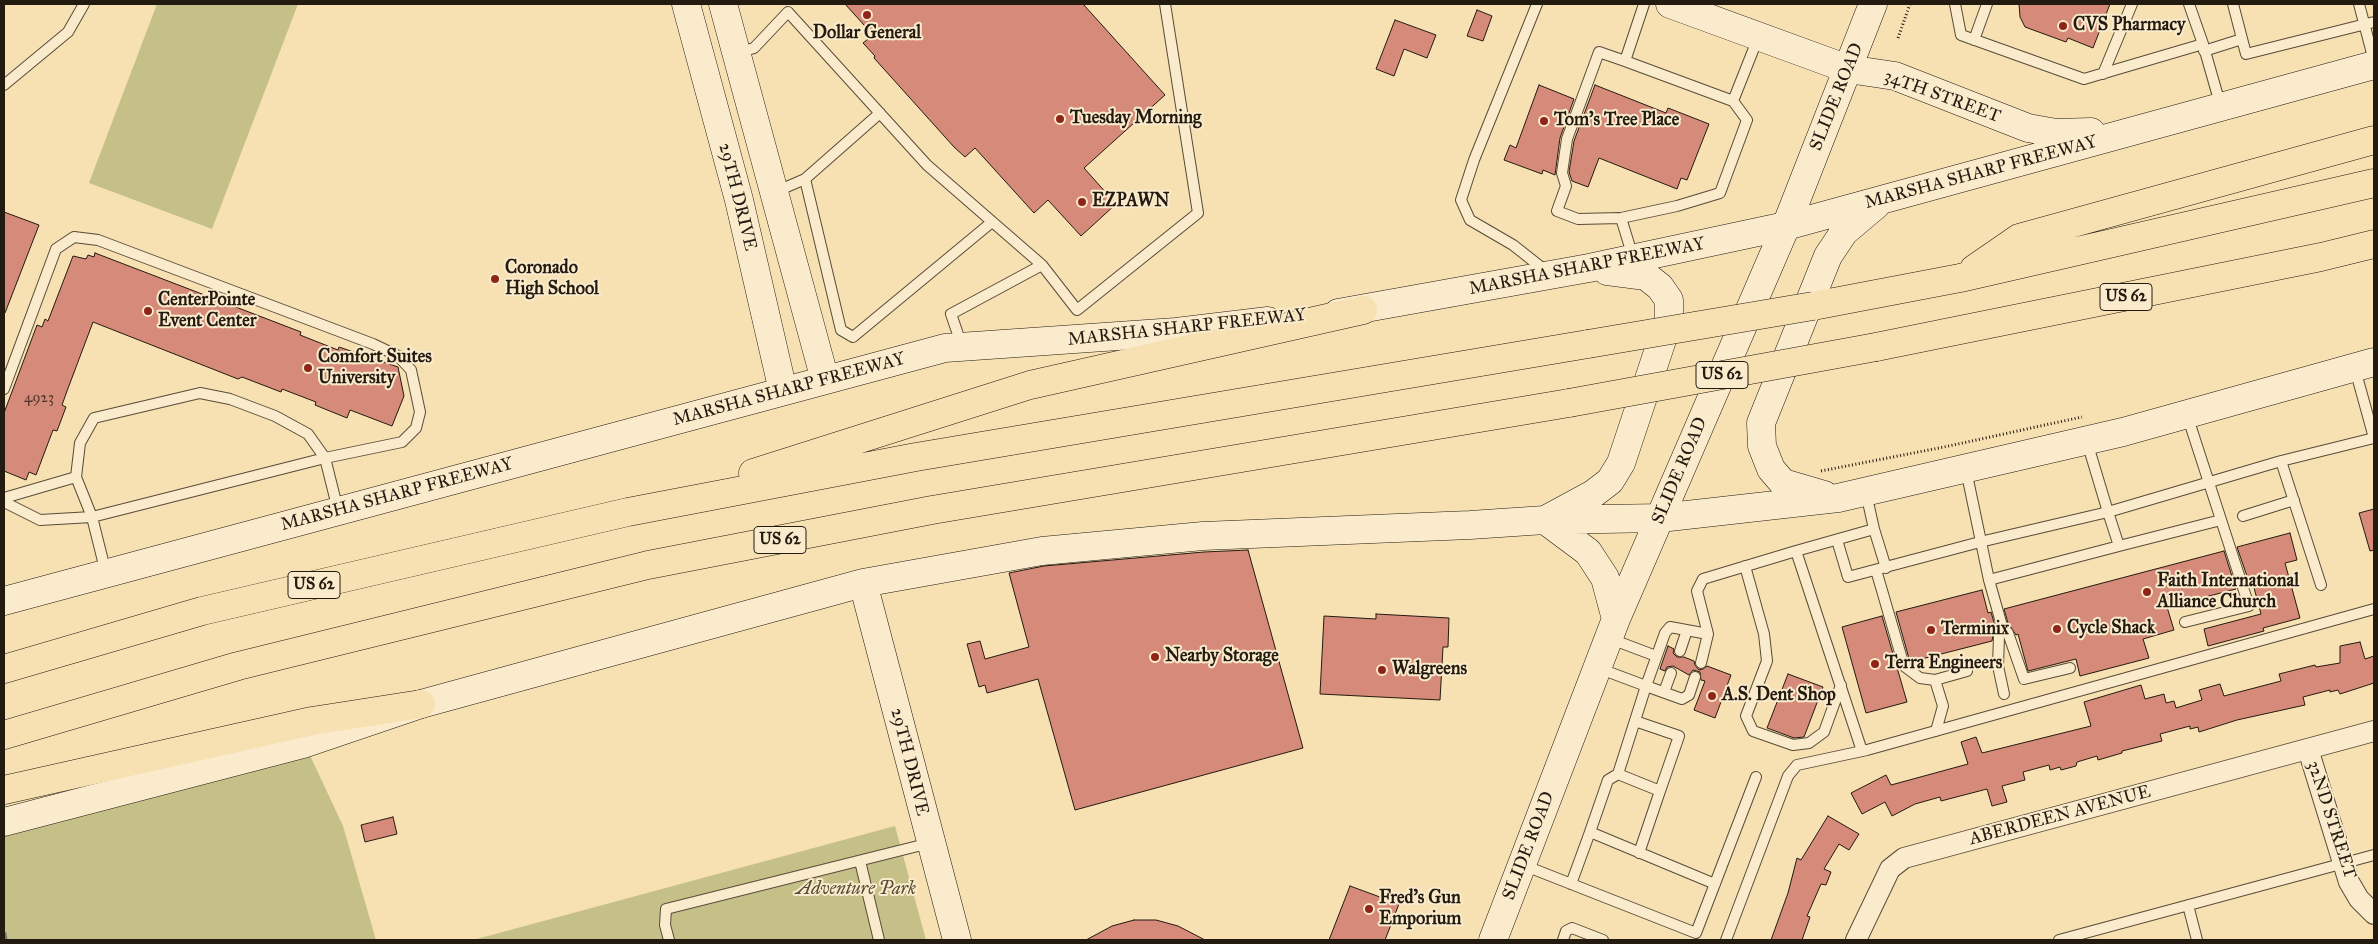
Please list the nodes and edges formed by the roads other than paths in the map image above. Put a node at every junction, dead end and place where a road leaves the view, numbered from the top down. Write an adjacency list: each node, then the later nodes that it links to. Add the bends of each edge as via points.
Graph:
1 (84, 4): 26 (lane, via 68,32)
2 (686, 4): 36 (main road, 29TH DRIVE)
3 (723, 4): 21 (main road, 29TH DRIVE)
4 (1165, 4): 42 (lane, via 1198,214 1077,310)
5 (1537, 4): 44 (lane, via 1461,200 1470,220 1513,245)
6 (1644, 4): 22 (lane)
7 (1670, 4): 17 (main road, 34TH STREET)
8 (1874, 4): 24 (main road, SLIDE ROAD)
9 (1955, 4): 19 (lane, via 1961,35)
10 (1988, 4): 19 (lane)
11 (2132, 4): 25 (lane)
12 (2188, 4): 20 (lane)
13 (2233, 4): 18 (lane)
14 (2359, 4): 16 (lane)
15 (786, 8): 21 (lane, via 754,48); 29 (lane)
16 (2369, 24): 18 (lane, via 2246,54); 23 (lane)
17 (1759, 37): 24 (main road, 34TH STREET); 27 (lane)
18 (2242, 39): 20 (lane)
19 (1974, 40): 25 (lane, via 2084,80)
20 (2203, 48): 25 (lane); 28 (lane)
21 (736, 53): 34 (main road, 29TH DRIVE)
22 (1624, 61): 27 (lane); 37 (lane, via 1599,52 1567,139 1562,173 1566,186 1557,211 1578,219)
23 (2374, 63): 28 (main road, MARSHA SHARP FREEWAY)
24 (1848, 69): 30 (main road, 34TH STREET, via 1895,76 2042,131); 39 (main road, SLIDE ROAD)
25 (2103, 74)
26 (4, 85)
27 (1733, 102): 37 (lane, via 1747,120 1720,193)
28 (2221, 106): 30 (main road, MARSHA SHARP FREEWAY)
29 (880, 112): 32 (lane); 38 (lane, via 927,165)
30 (2134, 130): 35 (main road, MARSHA SHARP FREEWAY)
31 (2374, 140): 45 (highway, via 2019,238)
32 (805, 179): 34 (lane); 38 (lane, via 841,330 853,337)
33 (2374, 183): 45 (highway, US 62)
34 (775, 192): 36 (main road); 49 (main road, 29TH DRIVE)
35 (1883, 199): 39 (main road, MARSHA SHARP FREEWAY); 61 (main road, via 1844,232 1828,256 1762,423 1762,446 1770,469 1784,483)
36 (738, 200): 51 (main road, 29TH DRIVE)
37 (1621, 218): 41 (lane)
38 (992, 222): 42 (lane)
39 (1786, 226): 41 (main road, MARSHA SHARP FREEWAY); 69 (main road, SLIDE ROAD)
40 (2374, 244): 108 (highway, US 62, bridge, via 1876,347 1569,403 932,510 648,565 238,666)
41 (1634, 259): 43 (main road, MARSHA SHARP FREEWAY)
42 (1042, 265): 47 (lane, via 951,314)
43 (1589, 268): 44 (main road, MARSHA SHARP FREEWAY); 70 (main road, via 1646,276 1670,300 1669,319 1621,463 1610,481)
44 (1550, 275): 46 (main road, MARSHA SHARP FREEWAY)
45 (1960, 278): 65 (highway, US 62, bridge, via 916,457)
46 (1363, 310): 47 (main road, MARSHA SHARP FREEWAY, via 1176,332); 65 (highway, via 1030,386)
47 (962, 347): 49 (main road, MARSHA SHARP FREEWAY, via 945,348)
48 (2365, 365): 52 (main road); 54 (lane)
49 (825, 380): 51 (main road, MARSHA SHARP FREEWAY)
50 (4, 389): 55 (lane, via 56,249 74,237 98,240 398,356 411,370 420,412 416,428 402,442)
51 (783, 391): 64 (main road, MARSHA SHARP FREEWAY)
52 (2186, 414): 53 (main road); 59 (lane)
53 (2088, 428): 57 (main road); 66 (lane)
54 (2374, 438): 56 (lane)
55 (325, 458): 58 (lane, via 308,434 275,416 230,398 200,394 94,418 80,443); 64 (lane); 68 (lane)
56 (2282, 461): 59 (lane); 63 (lane)
57 (1966, 469): 60 (main road); 74 (lane)
58 (76, 477): 62 (lane); 68 (lane)
59 (2209, 482): 66 (lane); 71 (lane)
60 (1866, 492): 61 (main road); 72 (lane)
61 (1838, 498): 69 (main road)
62 (4, 500): 68 (lane, via 40,520)
63 (2294, 500): 67 (lane); 82 (lane)
64 (338, 510): 79 (main road, MARSHA SHARP FREEWAY)
65 (628, 512): 95 (highway, US 62, via 202,611)
66 (2108, 512): 74 (lane); 75 (lane)
67 (2243, 516)
68 (92, 517): 79 (lane)
69 (1660, 518): 70 (main road); 87 (main road, SLIDE ROAD)
70 (1545, 520): 81 (main road, via 1203,536 1042,551); 87 (main road, via 1588,552 1605,578)
71 (2221, 520): 75 (lane); 85 (lane, via 2248,606)
72 (1874, 529): 73 (lane); 78 (lane)
73 (1837, 540): 76 (lane); 78 (lane, via 1848,577)
74 (1980, 542): 78 (lane); 80 (lane)
75 (2119, 546): 80 (lane)
76 (1796, 552): 77 (lane); 100 (lane)
77 (1744, 566): 89 (lane, via 1703,579 1697,591); 100 (lane, via 1764,634 1767,661 1746,716 1753,730 1792,745 1809,743 1824,732)
78 (1881, 569): 99 (lane, via 1904,666 1920,678)
79 (106, 574): 83 (main road, MARSHA SHARP FREEWAY)
80 (1989, 580): 86 (lane)
81 (864, 583): 104 (main road); 117 (main road, 29TH DRIVE)
82 (2321, 585)
83 (4, 601)
84 (2374, 609): 106 (lane)
85 (2185, 622)
86 (2002, 626): 94 (lane, via 2024,679); 103 (lane, via 1998,666)
87 (1612, 629): 91 (lane); 93 (main road, SLIDE ROAD)
88 (1688, 630): 89 (lane); 90 (lane); 91 (lane, via 1670,627)
89 (1708, 634): 92 (lane)
90 (1680, 651)
91 (1656, 656): 101 (lane)
92 (1700, 663)
93 (1597, 667): 101 (lane); 122 (main road, SLIDE ROAD)
94 (2070, 668)
95 (4, 669)
96 (1967, 671): 99 (lane)
97 (1671, 673): 102 (lane)
98 (1695, 677): 102 (lane, via 1688,695 1682,699)
99 (1935, 680): 106 (lane, via 1943,706)
100 (1841, 685): 110 (lane)
101 (1646, 686): 102 (lane); 105 (lane)
102 (1664, 692)
103 (2004, 694)
104 (421, 704): 113 (highway, via 312,721); 115 (main road, via 303,744)
105 (1635, 721): 111 (lane); 114 (lane, via 1679,736)
106 (1936, 731): 110 (lane)
107 (2374, 731): 109 (street, ABERDEEN AVENUE)
108 (4, 735)
109 (2308, 749): 121 (street, 32ND STREET); 134 (street, ABERDEEN AVENUE, via 1904,858 1890,869)
110 (1862, 751): 133 (lane, via 1797,765 1788,776)
111 (1618, 774): 114 (lane); 116 (lane, via 1608,780)
112 (1756, 777): 124 (lane)
113 (4, 790)
114 (1660, 791): 118 (lane)
115 (4, 822)
116 (1590, 832): 118 (lane); 123 (lane)
117 (930, 844): 120 (lane); 129 (main road, 29TH DRIVE)
118 (1639, 853): 124 (lane)
119 (2374, 855): 121 (lane)
120 (860, 861): 127 (lane, via 666,909 665,925); 128 (lane)
121 (2343, 863): 125 (lane); 126 (street, 32ND STREET, via 2359,899)
122 (1522, 865): 123 (lane); 130 (main road, SLIDE ROAD)
123 (1572, 884): 124 (lane, via 1696,933)
124 (1715, 884)
125 (2188, 905): 135 (lane); 136 (lane)
126 (2374, 914)
127 (669, 940)
128 (879, 940)
129 (957, 940)
130 (1493, 940)
131 (1563, 940): 132 (lane, via 1566,931 1572,928)
132 (1603, 940)
133 (1726, 940)
134 (1856, 940)
135 (2059, 940)
136 (2197, 940)

